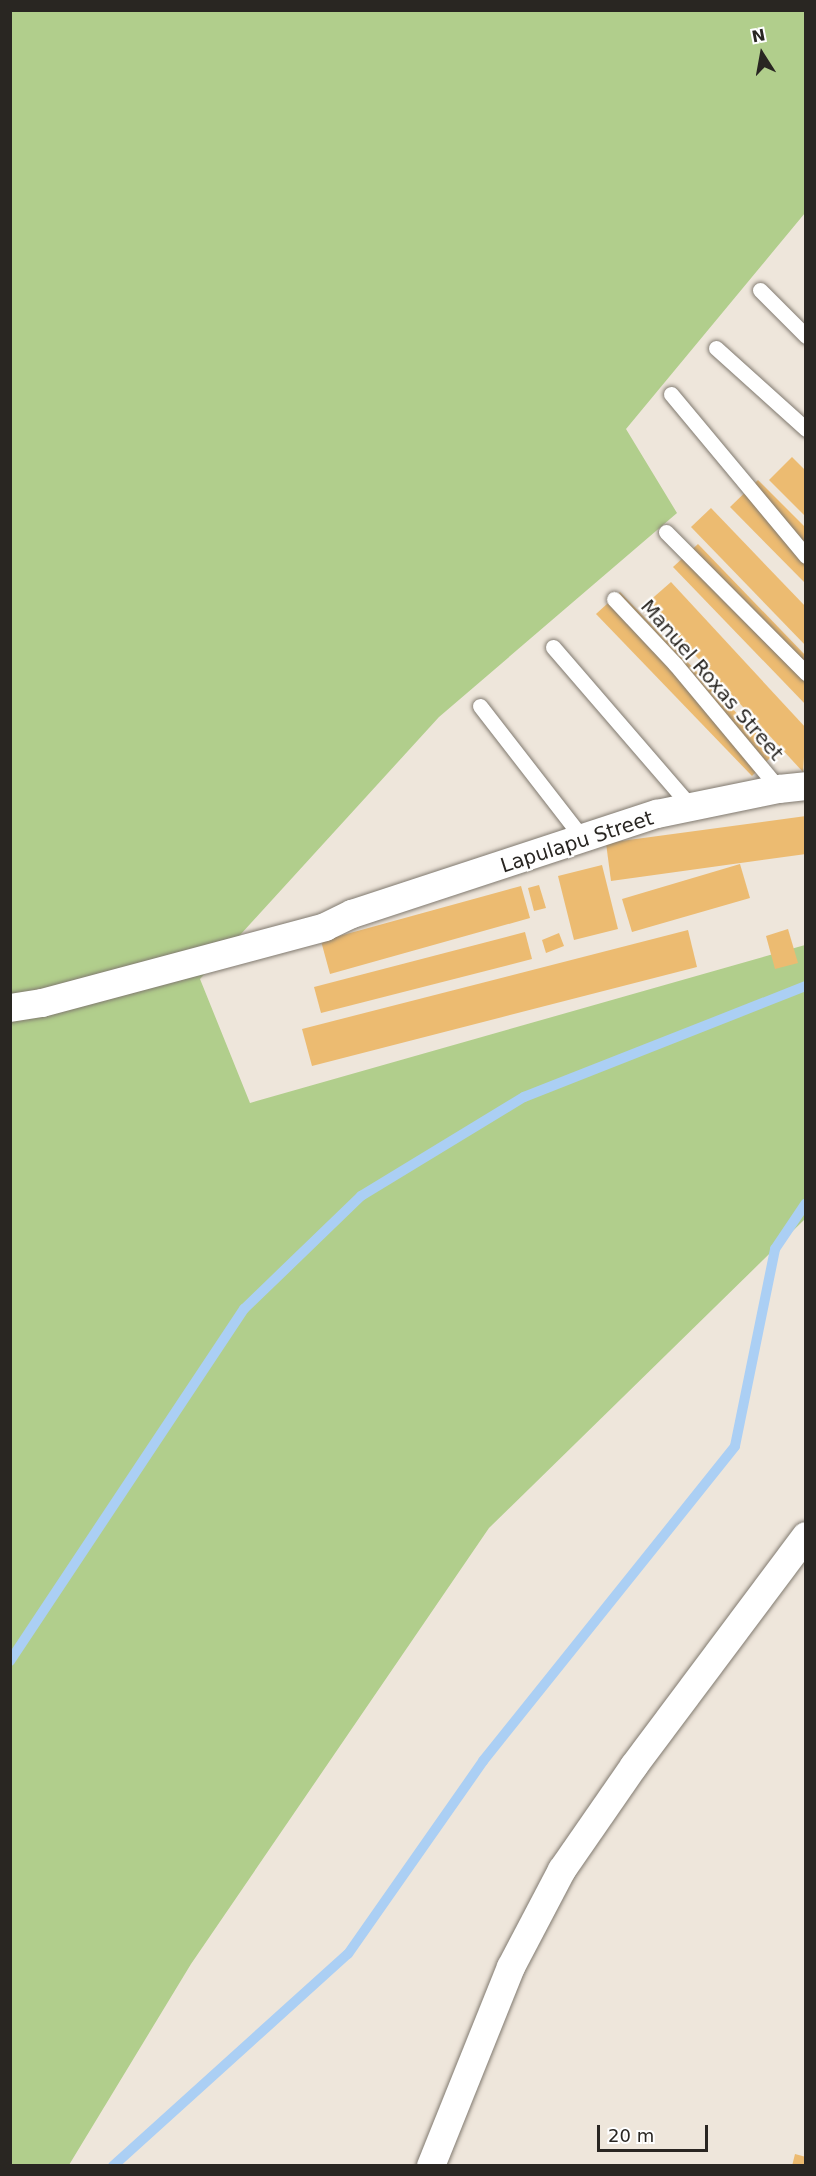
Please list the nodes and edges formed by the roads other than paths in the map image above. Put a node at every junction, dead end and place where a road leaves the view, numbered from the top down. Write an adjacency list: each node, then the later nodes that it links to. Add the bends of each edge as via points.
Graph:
1 (760, 290): 2 (lane)
2 (806, 336)
3 (716, 348): 5 (lane)
4 (671, 394): 7 (lane)
5 (806, 429)
6 (666, 532): 10 (lane)
7 (806, 556)
8 (614, 599): 12 (lane, Manuel Roxas Street)
9 (553, 647): 13 (lane)
10 (806, 673)
11 (480, 706): 14 (lane)
12 (792, 787): 13 (street, Lapulapu Street)
13 (691, 807): 14 (street, Lapulapu Street, via 657,814)
14 (584, 840): 15 (street, Lapulapu Street, via 352,914 325,927 42,1003)
15 (10, 1008)
16 (806, 1536): 17 (street, via 634,1766 562,1870 511,1967)
17 (431, 2166)

